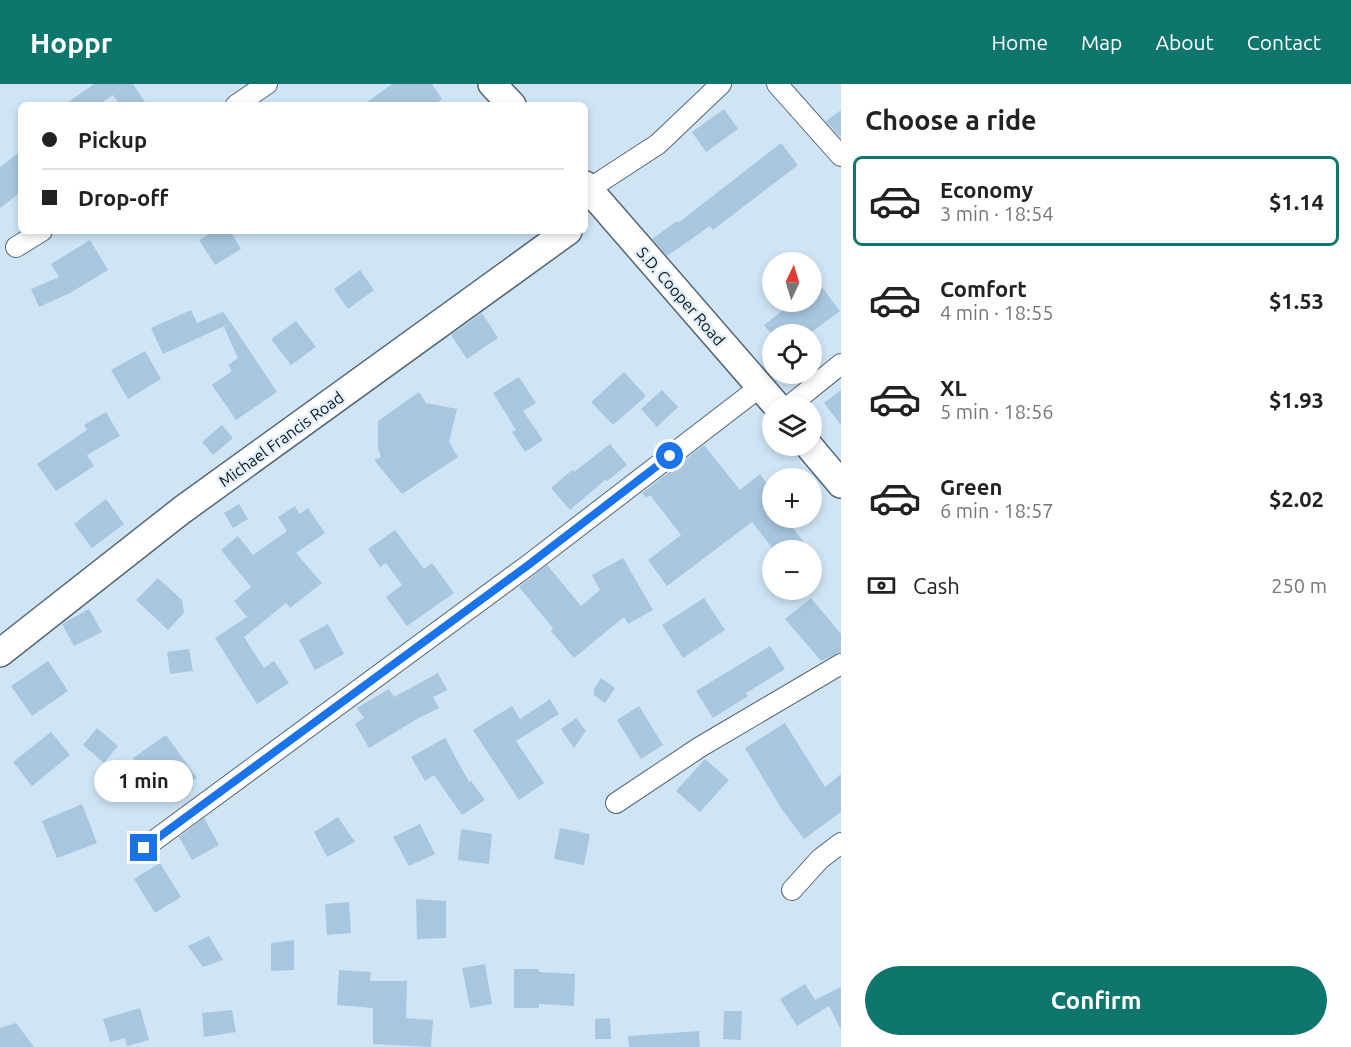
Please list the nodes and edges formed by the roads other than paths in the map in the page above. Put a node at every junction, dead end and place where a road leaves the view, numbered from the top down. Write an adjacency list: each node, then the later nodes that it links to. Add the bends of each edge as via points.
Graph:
1 (267, 84): 5 (street)
2 (492, 84): 6 (street)
3 (721, 84): 8 (street, via 658,144)
4 (777, 84): 7 (street)
5 (240, 102)
6 (509, 102)
7 (841, 156)
8 (590, 200): 13 (street, S.D. Cooper Road)
9 (37, 234): 11 (street)
10 (564, 234): 18 (street, Michael Francis Road, via 182,510)
11 (16, 247)
12 (841, 364): 14 (street)
13 (767, 396)
14 (801, 396)
15 (762, 401): 22 (street, via 527,566)
16 (817, 456): 17 (street)
17 (841, 484)
18 (0, 653)
19 (841, 664): 20 (street)
20 (616, 802)
21 (841, 843): 23 (street)
22 (144, 848)
23 (792, 890)

